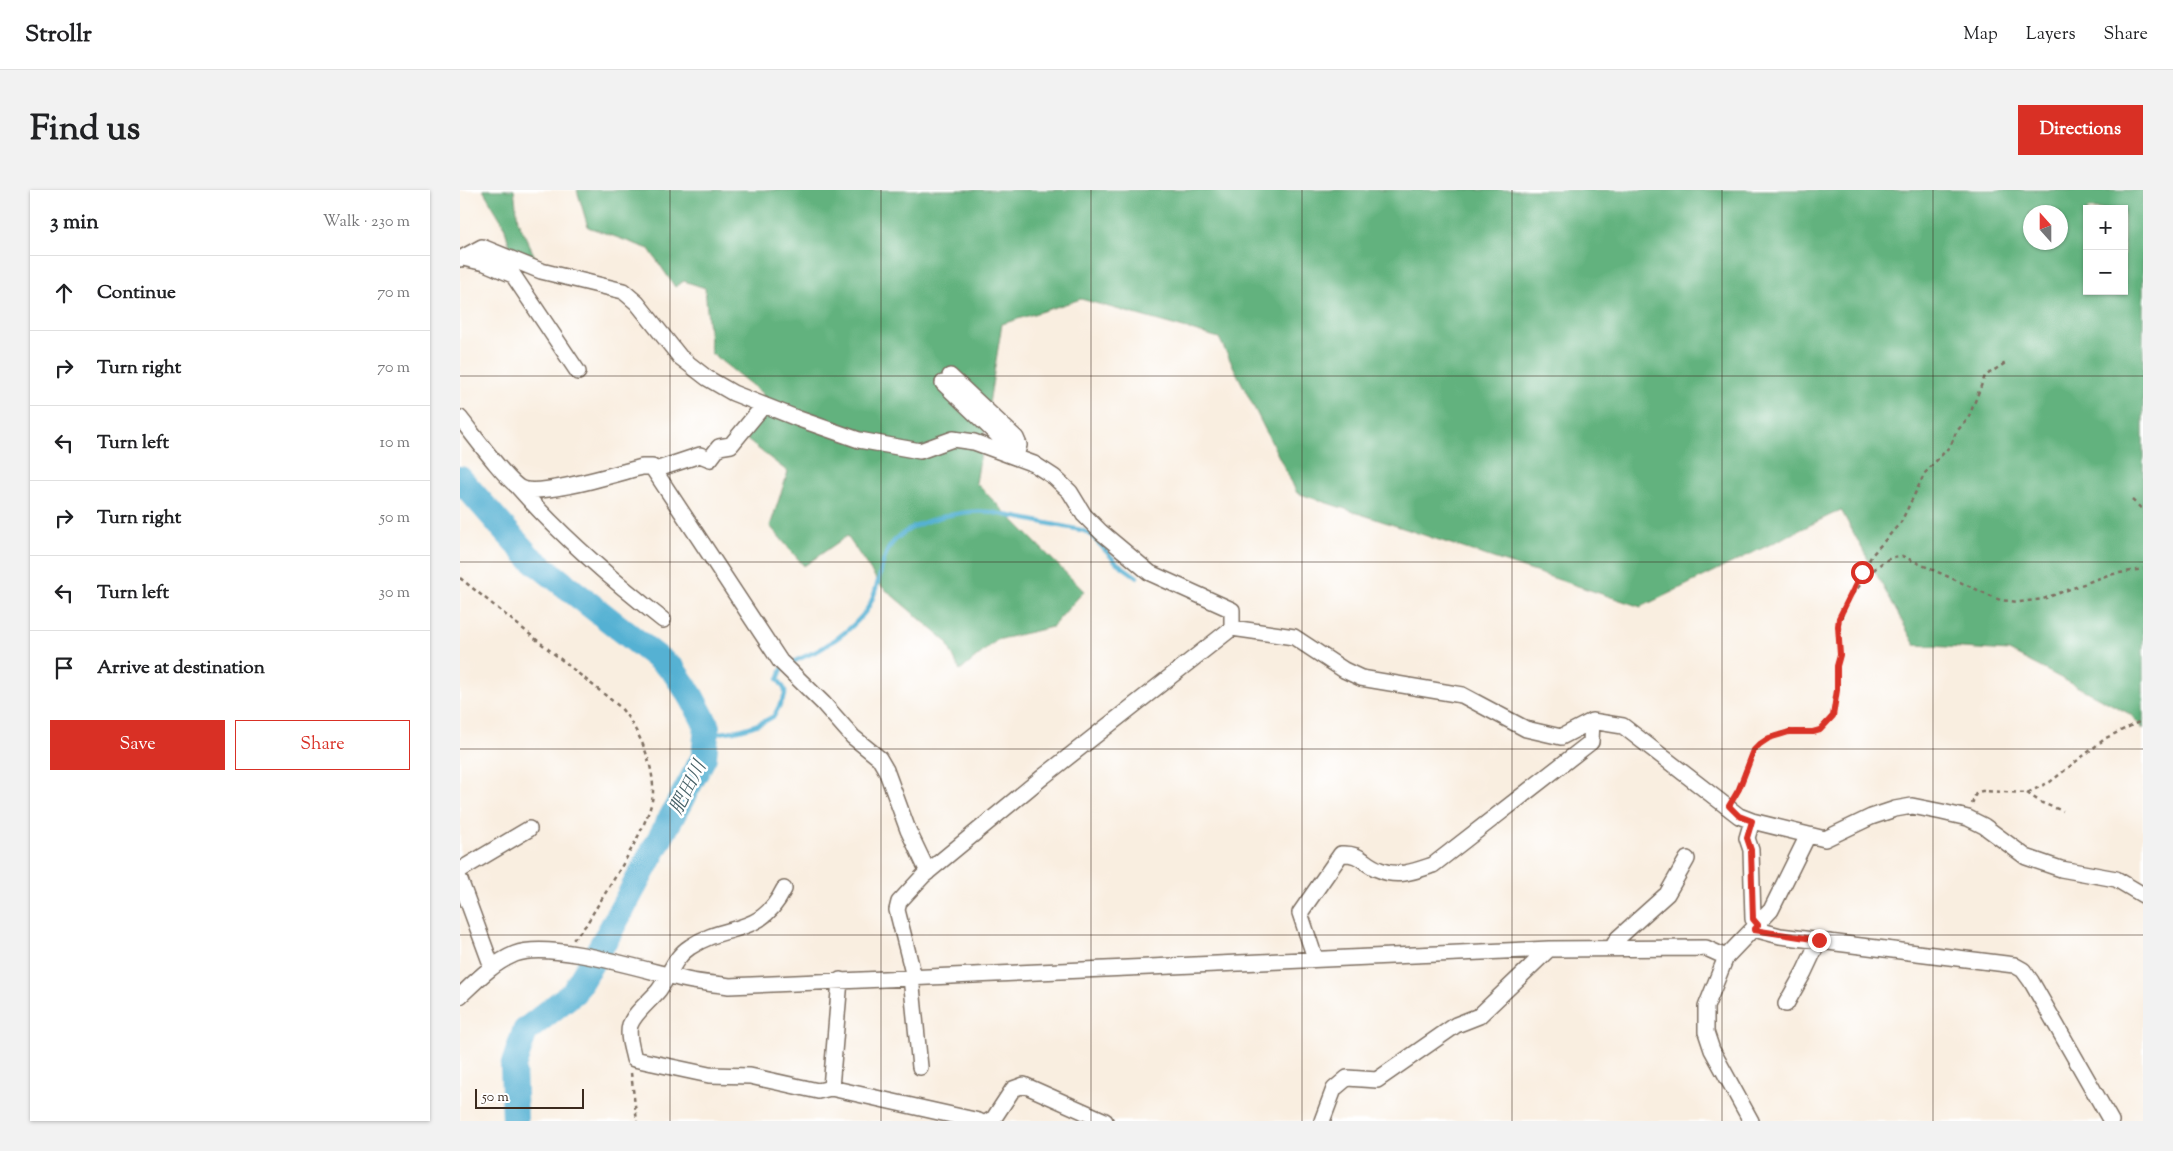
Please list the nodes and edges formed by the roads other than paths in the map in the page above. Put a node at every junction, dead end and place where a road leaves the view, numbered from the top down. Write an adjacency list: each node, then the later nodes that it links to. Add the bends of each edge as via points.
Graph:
1 (461, 259): 2 (street, via 485,263 513,276); 4 (street, via 482,247 541,271 623,291 680,357 733,393)
2 (578, 372)
3 (946, 380): 6 (street, via 1016,438 1019,445)
4 (764, 405): 6 (street, via 831,431 891,446 920,451 953,439 974,442); 7 (street, via 731,445 719,447 710,459 700,455)
5 (460, 418): 8 (street)
6 (1013, 455): 10 (street, via 1054,477 1101,532 1150,573 1232,610)
7 (655, 470): 8 (street, via 642,467 541,491); 17 (street, via 780,661 853,737 879,758 928,872)
8 (518, 487): 9 (street, via 594,561)
9 (663, 620)
10 (1232, 628): 11 (street, via 1294,637 1361,678 1462,695 1526,729 1561,737); 17 (street)
11 (1592, 722): 12 (street, via 1623,726 1739,816); 26 (street, via 1590,742 1433,865 1405,874 1379,870 1354,853 1341,854 1300,912)
12 (1752, 821): 14 (street); 21 (street, via 1747,838 1751,850)
13 (529, 829): 16 (street)
14 (1808, 835): 20 (street, via 1825,839 1871,817 1912,806 1968,818 2026,857 2061,869 2116,879); 21 (street, via 1771,910)
15 (1687, 860): 23 (street, via 1667,894 1618,938)
16 (460, 870)
17 (924, 875): 29 (street, via 899,902 897,910)
18 (460, 880): 27 (street)
19 (784, 888): 28 (street, via 777,902 760,919 688,947 678,956)
20 (2143, 895)
21 (1756, 927): 22 (street); 25 (street)
22 (1819, 940): 32 (street); 40 (street, via 2014,965 2023,970)
23 (1612, 948): 24 (street); 25 (street, via 1706,948)
24 (1549, 949): 26 (street); 38 (street, via 1479,1016 1456,1025 1377,1080 1347,1078 1334,1089)
25 (1726, 957): 39 (street, via 1706,1007 1706,1032 1712,1050)
26 (1315, 958): 29 (street)
27 (492, 967): 28 (street, via 515,954 538,949); 31 (street)
28 (669, 975): 30 (street, via 729,986); 34 (street, via 630,1025 634,1059 709,1075 750,1076 818,1091)
29 (912, 977): 30 (street); 33 (street)
30 (840, 980): 34 (street)
31 (460, 996)
32 (1786, 1004)
33 (920, 1067)
34 (831, 1088): 35 (street)
35 (979, 1121)
36 (989, 1121): 37 (street, via 1013,1089 1024,1085)
37 (1105, 1121)
38 (1322, 1121)
39 (1751, 1121)
40 (2111, 1121)

